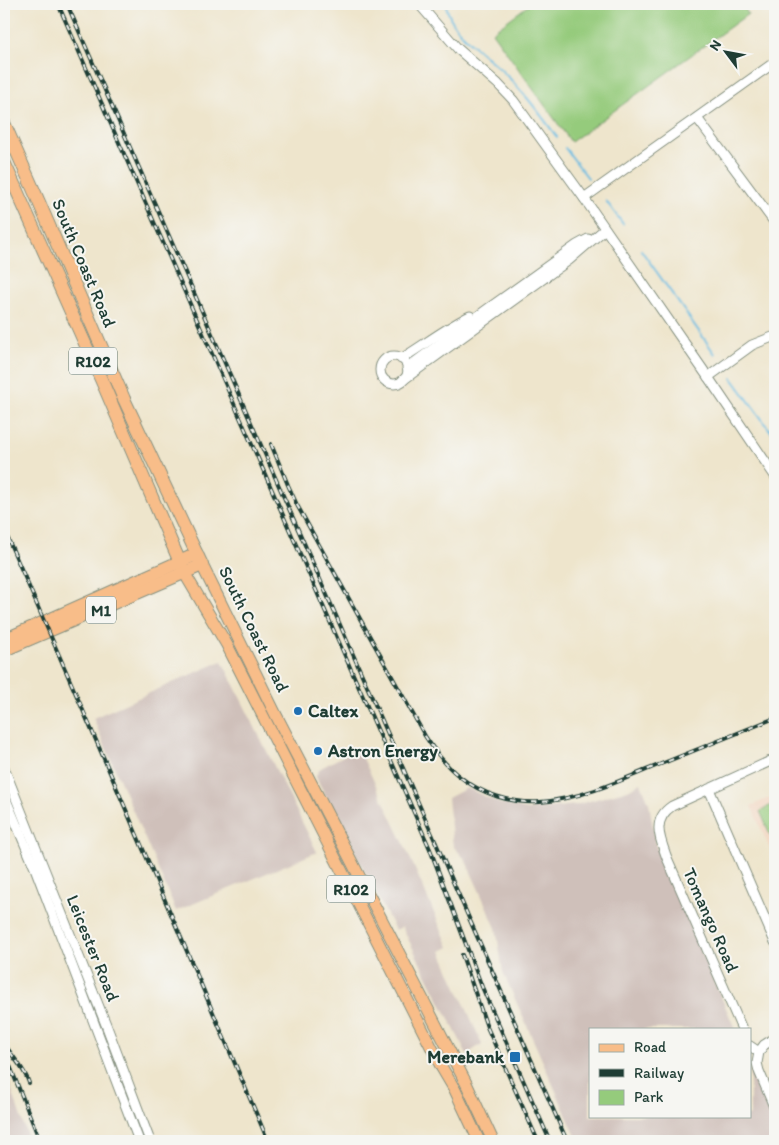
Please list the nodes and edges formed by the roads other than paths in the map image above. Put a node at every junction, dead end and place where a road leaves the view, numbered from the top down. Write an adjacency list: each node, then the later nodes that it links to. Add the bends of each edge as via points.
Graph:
1 (419, 4): 8 (street, via 458,49 513,100)
2 (775, 62): 3 (street)
3 (697, 118): 8 (street); 9 (street)
4 (4, 123): 6 (highway, South Coast Road / R102)
5 (4, 162): 7 (highway, South Coast Road / R102)
6 (35, 193): 7 (highway); 18 (highway, South Coast Road / R102, via 124,399)
7 (21, 198): 19 (highway, South Coast Road / R102)
8 (584, 198): 10 (street)
9 (775, 223)
10 (605, 229): 11 (street); 15 (street); 16 (street, via 569,260)
11 (488, 308): 13 (street, via 458,322); 14 (street)
12 (775, 336): 15 (street, via 752,345)
13 (400, 359): 14 (street); 16 (street, via 395,356 386,359 380,370 383,379 390,384)
14 (407, 368): 16 (street)
15 (708, 377): 17 (street)
16 (403, 380)
17 (775, 476)
18 (200, 560): 19 (highway, M1); 20 (main road, South Coast Road / R102)
19 (182, 568): 21 (main road, South Coast Road / R102); 22 (highway, M1); 23 (highway, M1)
20 (228, 618): 21 (main road); 24 (main road, South Coast Road / R102)
21 (216, 625): 25 (main road, South Coast Road / R102)
22 (4, 640)
23 (4, 650)
24 (284, 729): 25 (main road); 29 (main road, South Coast Road / R102)
25 (272, 733): 31 (main road, South Coast Road / R102)
26 (775, 759): 28 (street)
27 (4, 768): 47 (street, Leicester Road)
28 (709, 790): 38 (street); 39 (street, Tomango Road, via 668,808 659,823 659,838)
29 (317, 794): 31 (main road); 32 (main road, South Coast Road / R102)
30 (4, 795): 46 (street, Leicester Road)
31 (306, 799): 33 (main road, South Coast Road / R102)
32 (339, 837): 33 (main road); 34 (main road, South Coast Road / R102)
33 (328, 843): 35 (main road, South Coast Road / R102)
34 (352, 863): 35 (main road); 36 (main road, South Coast Road / R102)
35 (341, 869): 37 (main road, South Coast Road / R102)
36 (388, 932): 37 (main road); 43 (main road, South Coast Road / R102)
37 (376, 938): 44 (main road, South Coast Road / R102)
38 (775, 942)
39 (742, 1028)
40 (775, 1038): 42 (street)
41 (752, 1047): 42 (street)
42 (759, 1052): 45 (street, via 757,1063)
43 (455, 1062): 44 (main road); 49 (main road, South Coast Road / R102)
44 (442, 1068): 48 (main road, South Coast Road / R102)
45 (775, 1109)
46 (139, 1141)
47 (150, 1141)
48 (479, 1141)
49 (493, 1141)

